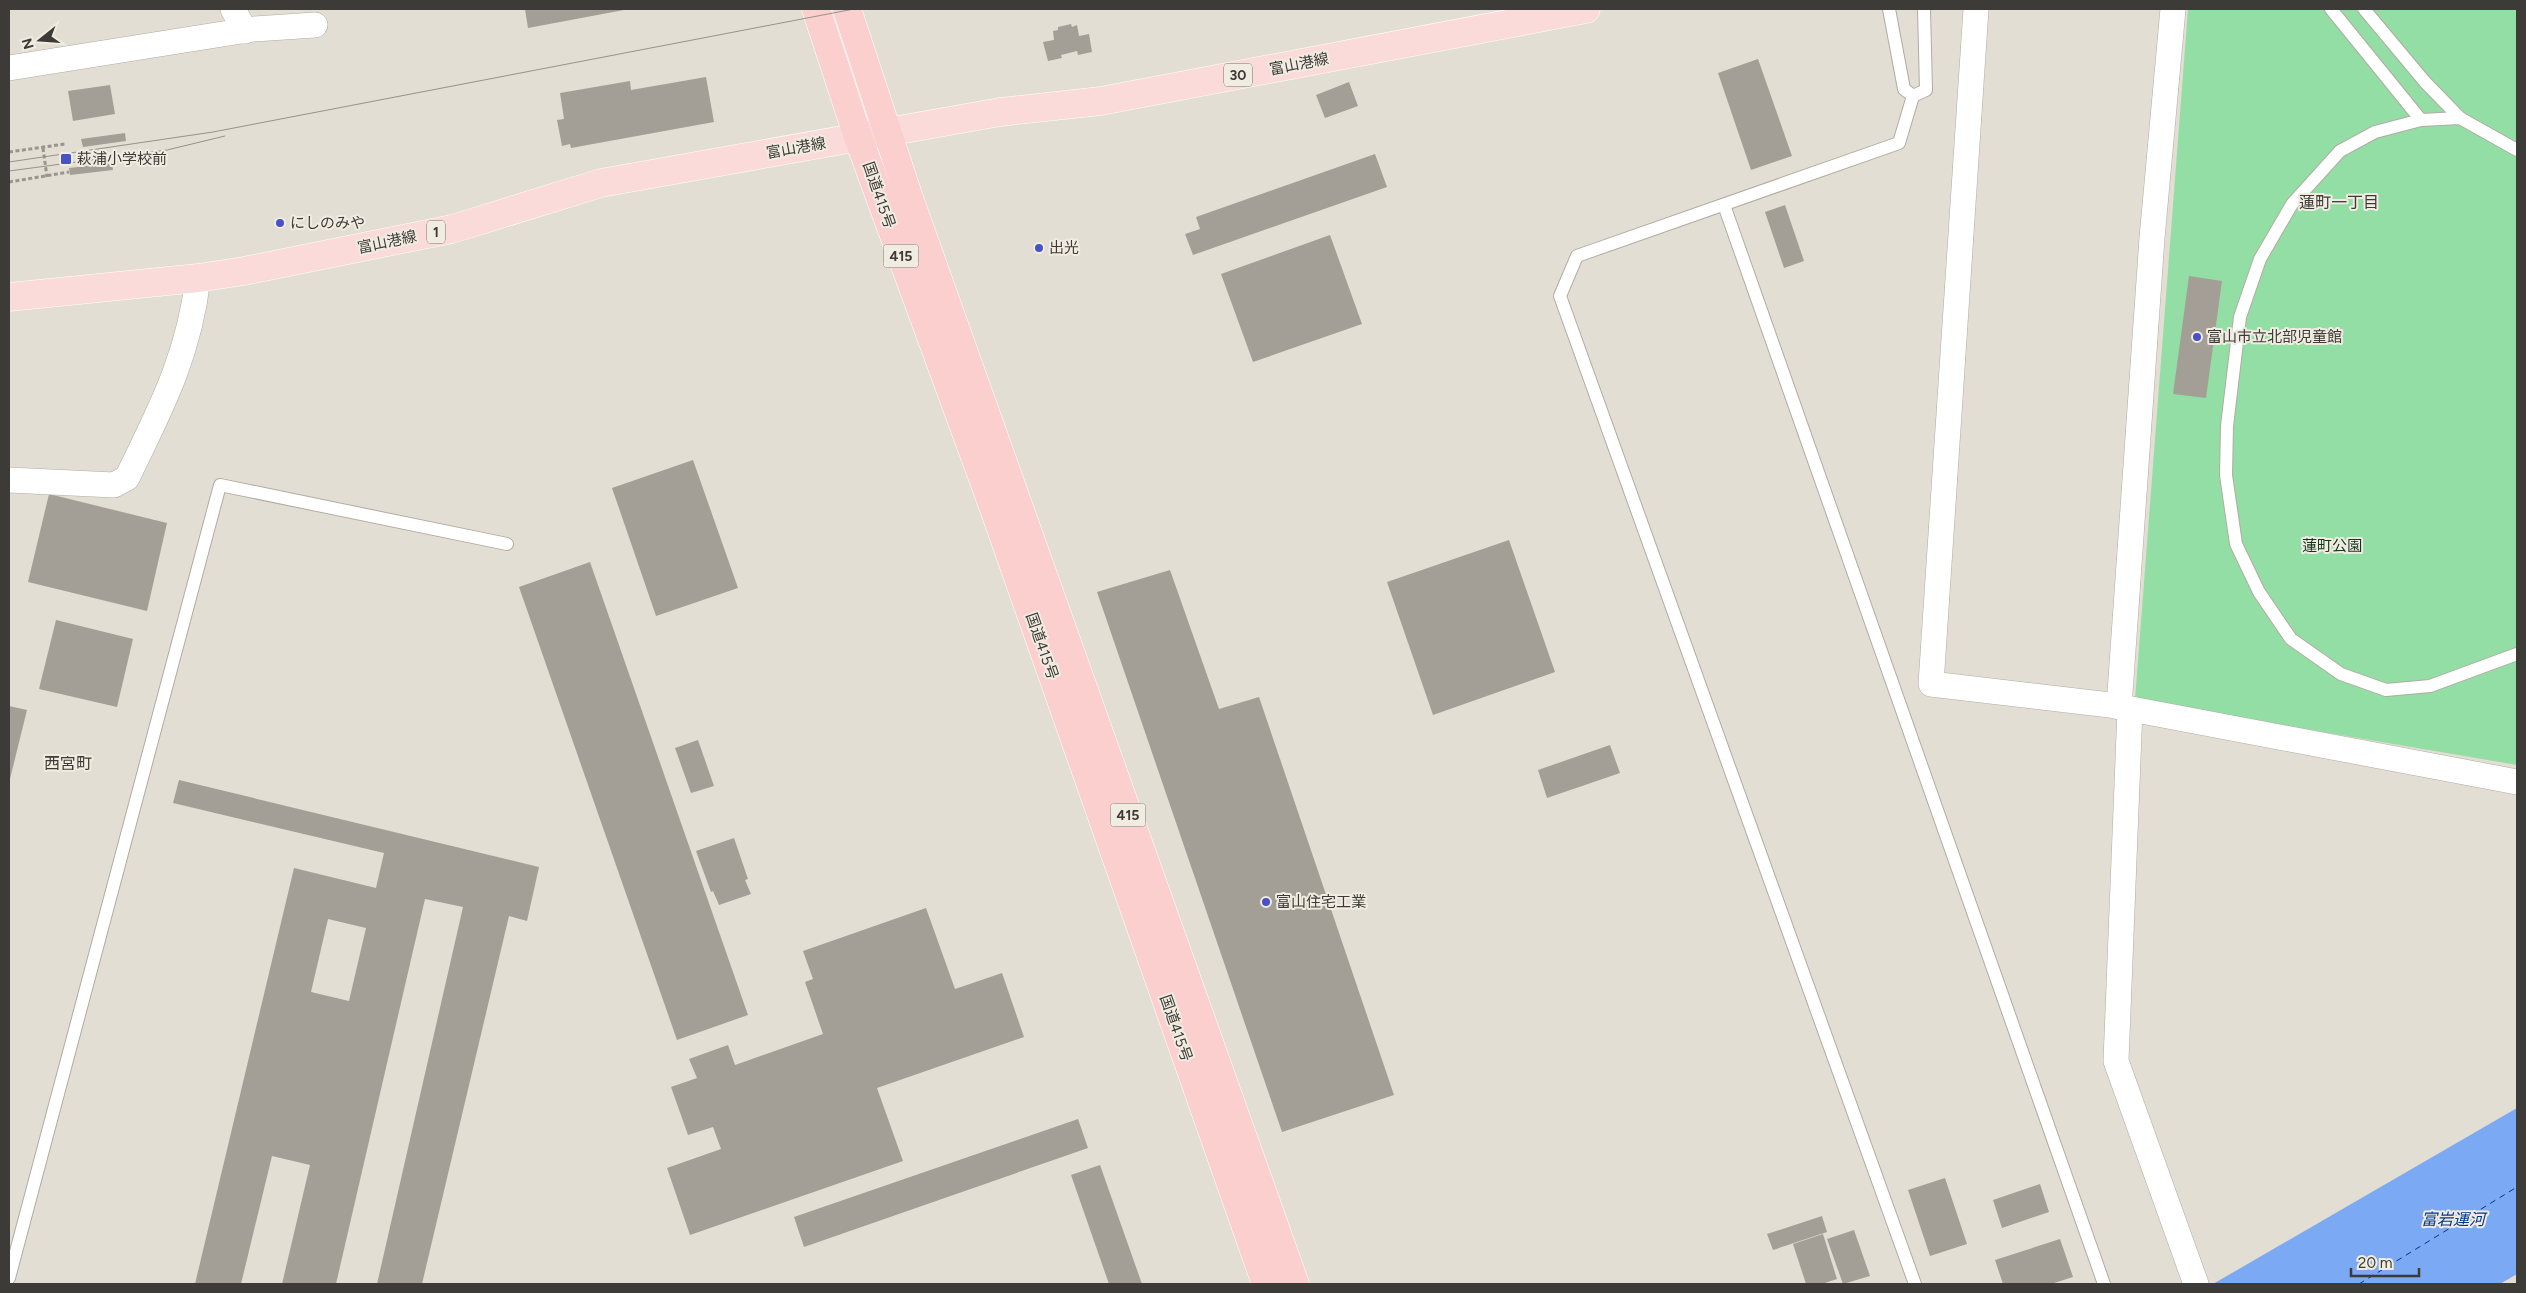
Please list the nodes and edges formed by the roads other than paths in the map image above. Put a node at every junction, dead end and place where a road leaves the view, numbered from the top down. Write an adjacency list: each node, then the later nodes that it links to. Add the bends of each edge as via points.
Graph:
1 (233, 9): 12 (street)
2 (816, 9): 18 (highway, 国道415号 / 415)
3 (847, 9): 17 (highway, 国道415号 / 415)
4 (1586, 9): 17 (main road, 富山港線 / 30, via 1101,101 1000,112)
5 (1889, 9): 14 (lane, via 1904,88)
6 (1924, 9): 14 (lane, via 1926,90)
7 (1976, 9): 26 (street, via 1931,684)
8 (2173, 9): 26 (street, via 2152,238)
9 (2332, 9): 16 (lane)
10 (2364, 9): 15 (lane)
11 (315, 25): 12 (street)
12 (245, 31): 13 (street)
13 (9, 68)
14 (1913, 96): 20 (lane, via 1899,143)
15 (2460, 118): 16 (lane); 19 (lane)
16 (2421, 120): 25 (lane, via 2375,132 2340,151 2292,204 2260,260 2240,317 2227,426 2226,475 2236,544 2258,592 2292,639 2341,674 2386,690 2430,686)
17 (888, 132): 18 (main road, 富山港線 / 30); 31 (highway, 国道415号 / 415, via 908,198)
18 (858, 137): 21 (main road, 富山港線 / 1, via 601,183 452,229); 30 (highway, 国道415号 / 415, via 996,515)
19 (2517, 150)
20 (1724, 205): 32 (lane, via 1578,256 1560,296); 33 (lane)
21 (198, 278): 22 (main road, 富山港線 / 1); 23 (street, via 182,356 172,385 127,478 114,485)
22 (9, 297)
23 (9, 480)
24 (507, 544): 28 (lane, via 220,485)
25 (2517, 654)
26 (2124, 708): 27 (street); 29 (street, via 2116,1060)
27 (2517, 782)
28 (9, 1278)
29 (2195, 1282)
30 (1266, 1284)
31 (1295, 1284)
32 (1915, 1284)
33 (2104, 1284)

